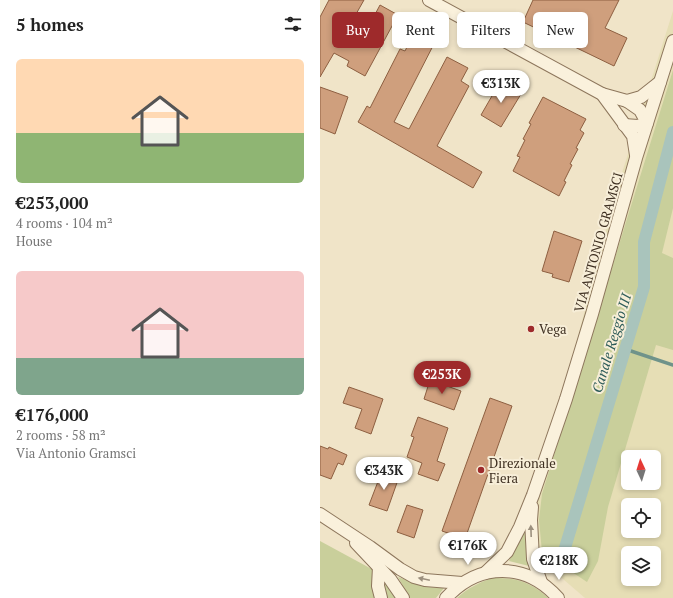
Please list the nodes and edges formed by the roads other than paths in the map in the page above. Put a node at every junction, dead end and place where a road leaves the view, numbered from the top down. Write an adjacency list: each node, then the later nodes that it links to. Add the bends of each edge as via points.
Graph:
1 (429, 0): 4 (street)
2 (673, 41): 3 (street, VIA ANTONIO GRAMSCI)
3 (660, 82): 5 (street, via 642,97); 6 (street, VIA ANTONIO GRAMSCI)
4 (602, 94): 5 (street); 7 (street)
5 (627, 101): 6 (street, via 640,110)
6 (647, 123): 7 (street, via 638,126); 8 (street, VIA ANTONIO GRAMSCI)
7 (624, 125): 8 (street, via 633,136)
8 (636, 158): 9 (street, VIA ANTONIO GRAMSCI, via 590,321)
9 (533, 495): 13 (street, VIA ANTONIO GRAMSCI, via 507,552); 14 (street, VIA ANTONIO GRAMSCI, one-way to 9, via 533,559)
10 (320, 514): 11 (street)
11 (343, 528): 12 (street); 15 (street, one-way to 11, via 414,577)
12 (378, 567): 16 (street); 17 (street)
13 (485, 573): 14 (street, VIA ANTONIO GRAMSCI, via 508,571); 15 (street, VIA ANTONIO GRAMSCI)
14 (541, 582): 19 (street, VIA ANTONIO GRAMSCI)
15 (462, 583): 18 (street, VIA ANTONIO GRAMSCI)
16 (380, 598)
17 (403, 598)
18 (446, 598)
19 (558, 598)

